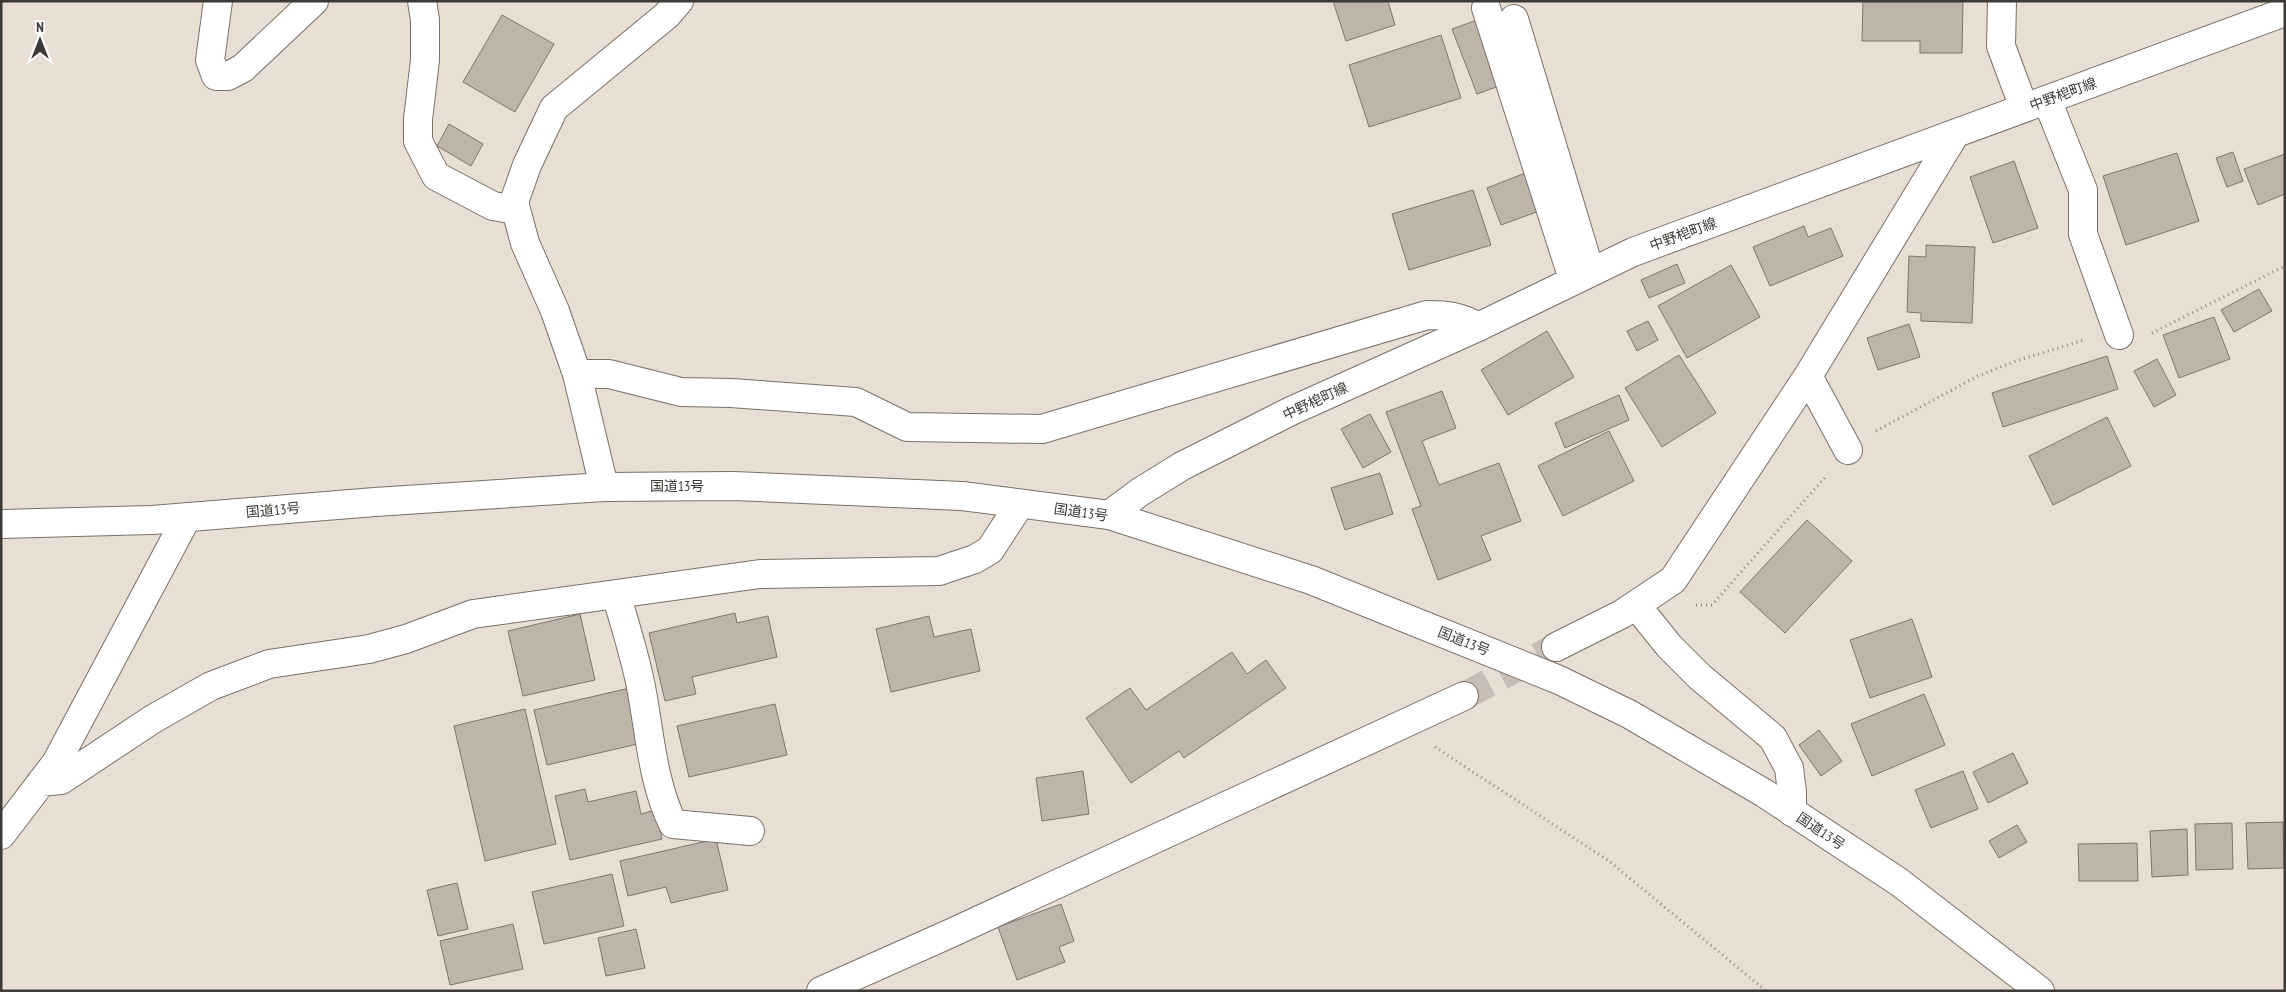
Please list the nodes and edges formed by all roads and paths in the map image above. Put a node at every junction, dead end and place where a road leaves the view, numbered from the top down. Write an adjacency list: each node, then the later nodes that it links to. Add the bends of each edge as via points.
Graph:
1 (218, 1): 2 (main road, via 210,60 216,76 228,76 243,68)
2 (314, 1)
3 (422, 1): 11 (main road, via 425,60 418,111 418,141 436,176 493,206)
4 (678, 1): 11 (main road, via 667,14 554,108 527,165 514,202)
5 (2002, 1): 9 (main road, via 2001,46)
6 (1486, 8): 13 (main road)
7 (2285, 12): 9 (main road, 中野梍町線)
8 (1514, 19): 13 (main road)
9 (2035, 104): 10 (main road, 中野梍町線); 15 (main road, via 2083,190 2083,234)
10 (1956, 134): 13 (main road, 中野梍町線, via 1633,252); 17 (main road)
11 (516, 210): 16 (main road, via 525,243)
12 (2285, 266): 15 (path, via 2150,334)
13 (1581, 275): 14 (main road, 中野梍町線)
14 (1478, 326): 16 (main road, via 1448,315 1427,315 1042,430 907,427 856,402 681,392 609,374); 21 (main road, 中野梍町線, via 1291,411 1182,466)
15 (2119, 335): 18 (path, via 2103,334 1978,376 1871,434)
16 (577, 374): 19 (main road)
17 (1808, 376): 18 (main road); 25 (main road, via 1673,580)
18 (1848, 450): 25 (path, via 1712,604 1688,606)
19 (604, 486): 20 (main road, 国道13号, via 733,486 962,496); 22 (main road, 国道13号)
20 (1020, 504): 21 (main road, 国道13号); 24 (main road, via 990,550 975,559 939,571 760,574)
21 (1109, 515): 30 (main road, 国道13号, via 1311,580 1559,680 1629,714)
22 (188, 517): 23 (main road, 国道13号); 29 (main road, via 56,762)
23 (1, 524)
24 (616, 594): 29 (main road, via 474,614 369,649 269,664 203,691 153,719 61,780); 31 (main road, via 641,686 653,762 664,806 673,824)
25 (1644, 600): 26 (main road); 30 (main road, via 1669,646 1700,677 1774,738 1789,768)
26 (1556, 647)
27 (1464, 696): 28 (main road)
28 (1401, 724): 33 (main road); 34 (path, via 1609,861)
29 (41, 782): 32 (main road)
30 (1792, 812): 35 (main road, 国道13号, via 1899,882)
31 (750, 831)
32 (1, 835)
33 (821, 991)
34 (1766, 991)
35 (2040, 991)

